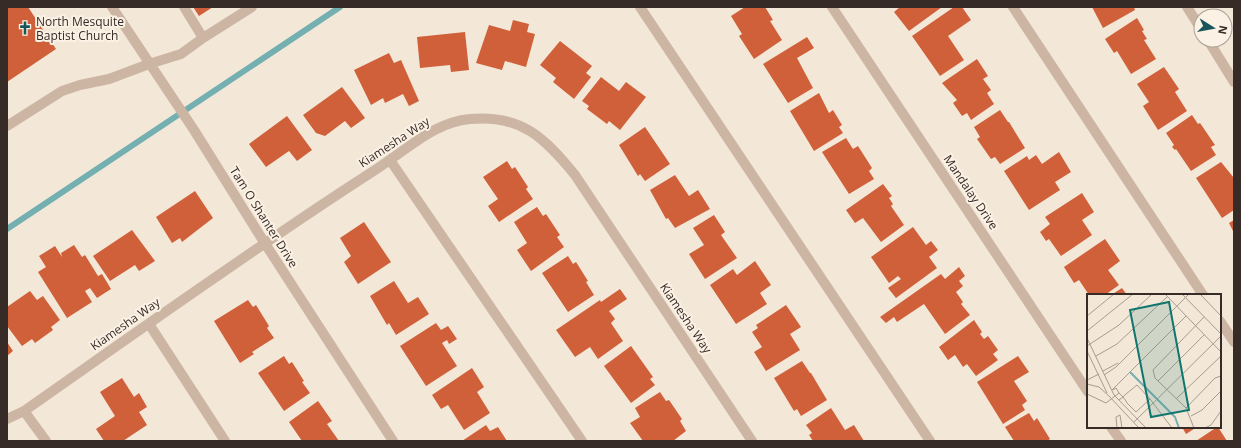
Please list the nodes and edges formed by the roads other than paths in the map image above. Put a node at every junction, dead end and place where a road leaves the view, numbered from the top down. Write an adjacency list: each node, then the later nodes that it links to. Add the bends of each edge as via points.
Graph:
1 (112, 7): 11 (street, Tam O Shanter Drive)
2 (184, 7): 9 (street)
3 (252, 7): 9 (street)
4 (640, 7): 29 (street)
5 (832, 7): 20 (street, Mandalay Drive)
6 (1013, 7): 16 (street)
7 (1187, 7): 8 (street)
8 (1193, 16)
9 (203, 38): 11 (street, via 182,54)
10 (1213, 48): 12 (street)
11 (149, 64): 13 (street, via 109,79 62,91); 15 (street, Tam O Shanter Drive)
12 (1234, 82)
13 (7, 126)
14 (390, 160): 15 (street, Kiamesha Way); 27 (street); 28 (street, Kiamesha Way, via 426,134 446,124 470,119 519,125 538,135 575,175)
15 (264, 242): 18 (street, Kiamesha Way); 26 (street, Tam O Shanter Drive)
16 (1202, 294)
17 (1221, 322): 19 (street)
18 (148, 324): 21 (street, Kiamesha Way); 25 (street)
19 (1234, 342)
20 (1087, 390)
21 (24, 411): 22 (street, Kiamesha Way); 24 (street)
22 (7, 419)
23 (1113, 428): 30 (street)
24 (46, 441)
25 (224, 441)
26 (393, 441)
27 (582, 441)
28 (752, 441)
29 (930, 441)
30 (1121, 441)

